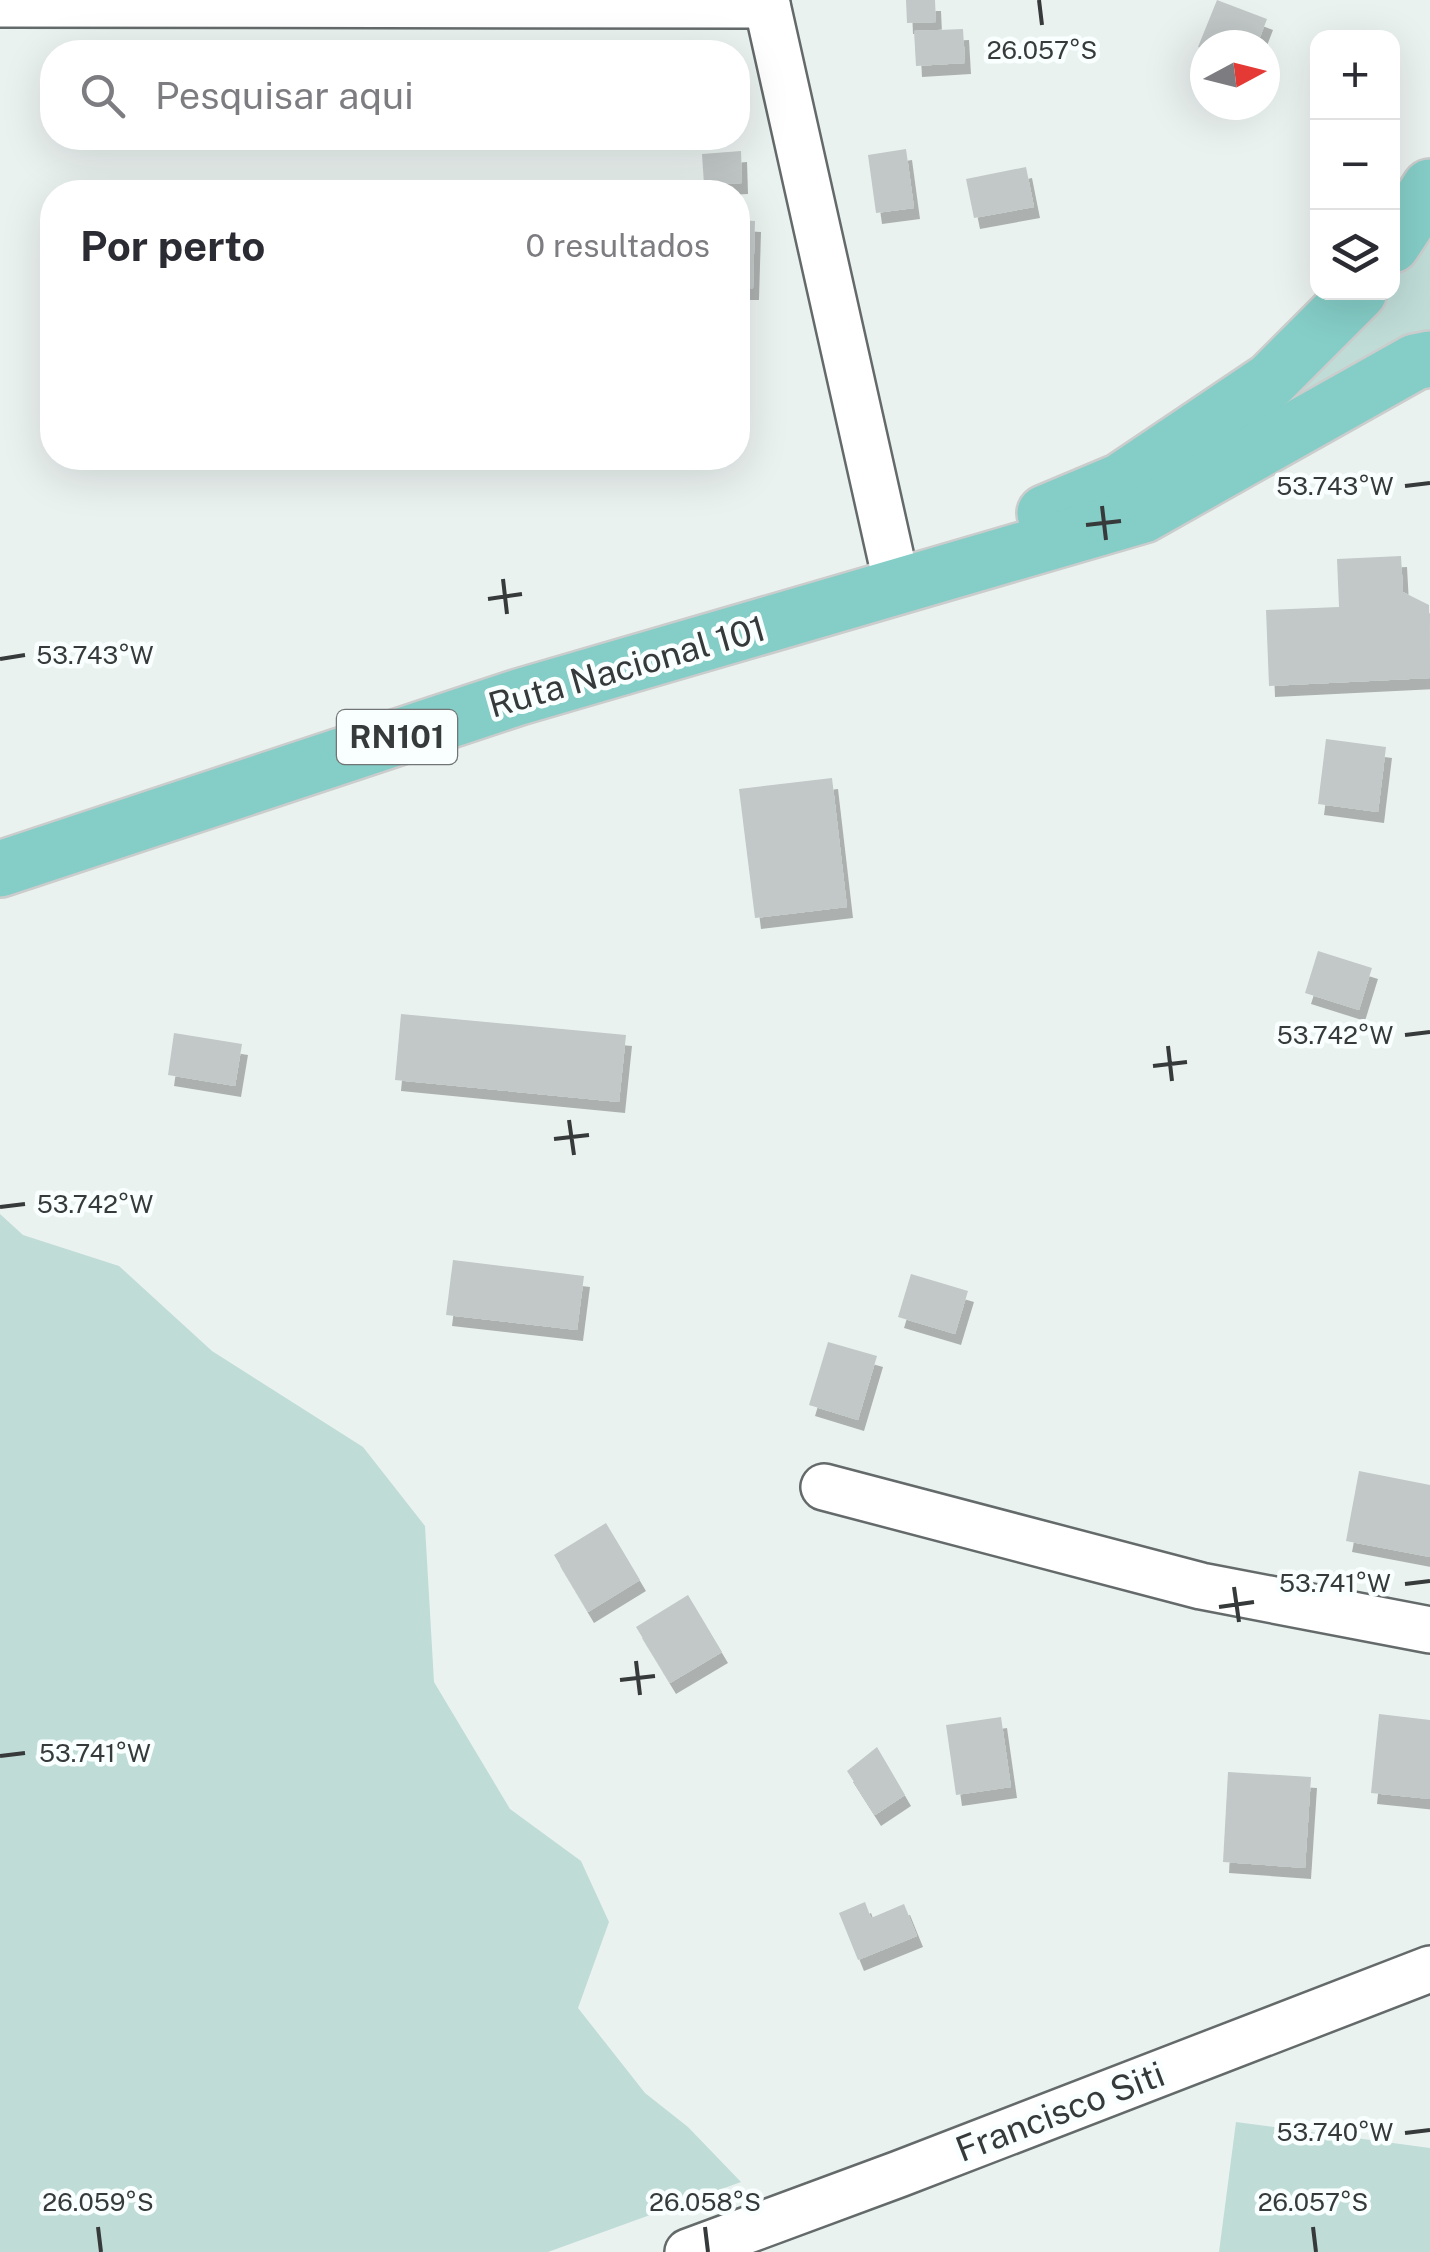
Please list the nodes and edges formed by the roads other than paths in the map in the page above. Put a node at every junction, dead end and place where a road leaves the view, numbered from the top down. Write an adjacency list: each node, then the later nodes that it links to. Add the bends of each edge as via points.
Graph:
1 (113, 2): 2 (street); 3 (street)
2 (766, 2): 8 (street)
3 (0, 4)
4 (1430, 187): 5 (main road)
5 (1400, 234)
6 (1351, 300): 8 (main road, Ruta Nacional 101 / RN101, via 1272,380 1121,481)
7 (1430, 359): 9 (main road, Ruta Nacional 101 / RN101, via 1144,515)
8 (895, 576): 9 (main road, Ruta Nacional 101 / RN101)
9 (798, 616): 10 (main road, Ruta Nacional 101 / RN101)
10 (2, 856)
11 (824, 1486): 12 (street, via 1201,1586)
12 (1430, 1630)
13 (1430, 1969): 14 (street, Francisco Siti)
14 (688, 2252)

